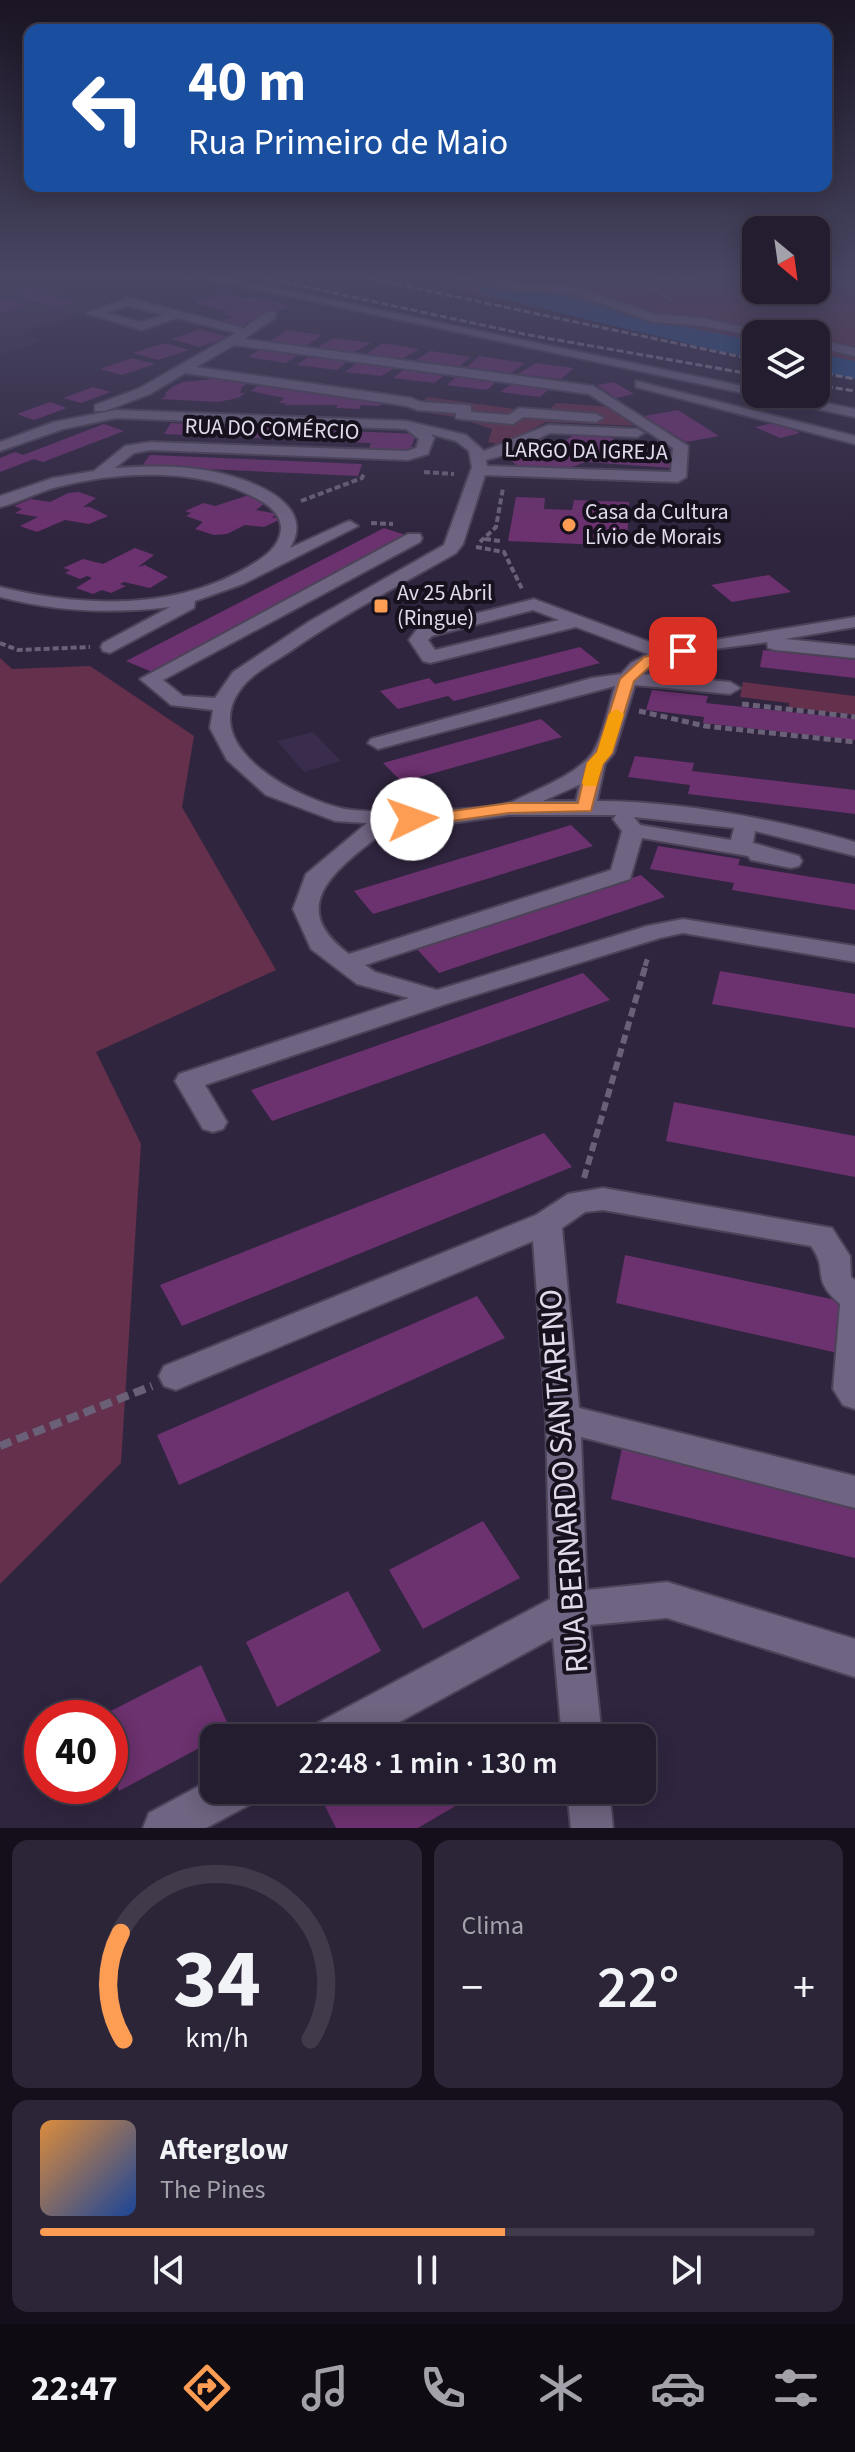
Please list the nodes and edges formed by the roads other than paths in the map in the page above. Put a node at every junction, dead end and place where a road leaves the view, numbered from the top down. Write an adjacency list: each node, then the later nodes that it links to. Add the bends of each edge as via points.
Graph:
1 (193, 363): 4 (street)
2 (396, 363): 17 (street, LARGO DA IGREJA, via 593,390 681,446 678,477)
3 (615, 363): 6 (street)
4 (183, 369): 7 (street); 12 (street, via 466,409 461,415 513,420 519,412)
5 (641, 384): 15 (street)
6 (742, 390)
7 (145, 391): 9 (street); 11 (street)
8 (830, 408): 10 (street)
9 (139, 413): 11 (street); 13 (street)
10 (855, 413)
11 (90, 417): 16 (street)
12 (596, 418)
13 (420, 427): 17 (street, via 461,438 476,449); 18 (street, RUA DO COMÉRCIO, via 427,438 423,451 408,456 150,446 130,449)
14 (637, 433): 17 (street, via 548,429)
15 (855, 440)
16 (0, 447)
17 (478, 467): 33 (street, via 462,528 450,549 272,652 240,676)
18 (99, 474): 19 (street); 22 (street, via 160,472 228,480 260,492 281,508 289,526 277,556)
19 (3, 497)
20 (350, 526): 22 (street)
21 (414, 538): 33 (street, via 150,679 178,701)
22 (251, 574): 23 (street)
23 (215, 590): 24 (street, via 109,607 50,604); 28 (street)
24 (0, 592)
25 (577, 621): 25 (street, via 534,604 425,632 418,640 430,657); 30 (street)
26 (855, 622): 30 (street)
27 (775, 644): 29 (street)
28 (110, 647)
29 (855, 652)
30 (664, 654): 31 (street, via 638,667)
31 (638, 680): 32 (street); 34 (street, via 599,682); 35 (street)
32 (730, 688)
33 (223, 705): 39 (street, via 220,728 237,760 274,790 343,816)
34 (378, 743)
35 (595, 763): 36 (street, via 544,795); 37 (street)
36 (509, 808): 37 (street); 39 (street)
37 (585, 808): 38 (street)
38 (614, 808): 40 (street); 41 (street)
39 (385, 819): 46 (street, via 314,879 305,909 320,944)
40 (746, 823): 42 (street); 43 (street)
41 (633, 830): 42 (street); 46 (street, via 622,874)
42 (740, 848): 44 (street)
43 (855, 849)
44 (791, 861)
45 (855, 954): 47 (street, via 683,926)
46 (346, 963): 47 (street, via 366,978)
47 (437, 998): 48 (street, via 189,1081)
48 (213, 1122)
49 (547, 1223): 50 (street, via 578,1202 603,1199 821,1236 835,1256 836,1282); 52 (street); 54 (street, RUA BERNARDO SANTARENO)
50 (855, 1298)
51 (855, 1306): 53 (street, via 850,1389)
52 (176, 1376)
53 (855, 1395)
54 (563, 1418): 55 (street); 56 (street, RUA BERNARDO SANTARENO)
55 (855, 1492)
56 (569, 1609): 57 (street, via 667,1600); 58 (street); 59 (street, RUA BERNARDO SANTARENO)
57 (855, 1658)
58 (356, 1724)
59 (581, 1724)
60 (208, 1804): 62 (street)
61 (589, 1804): 63 (street)
62 (164, 1828)
63 (592, 1828)

